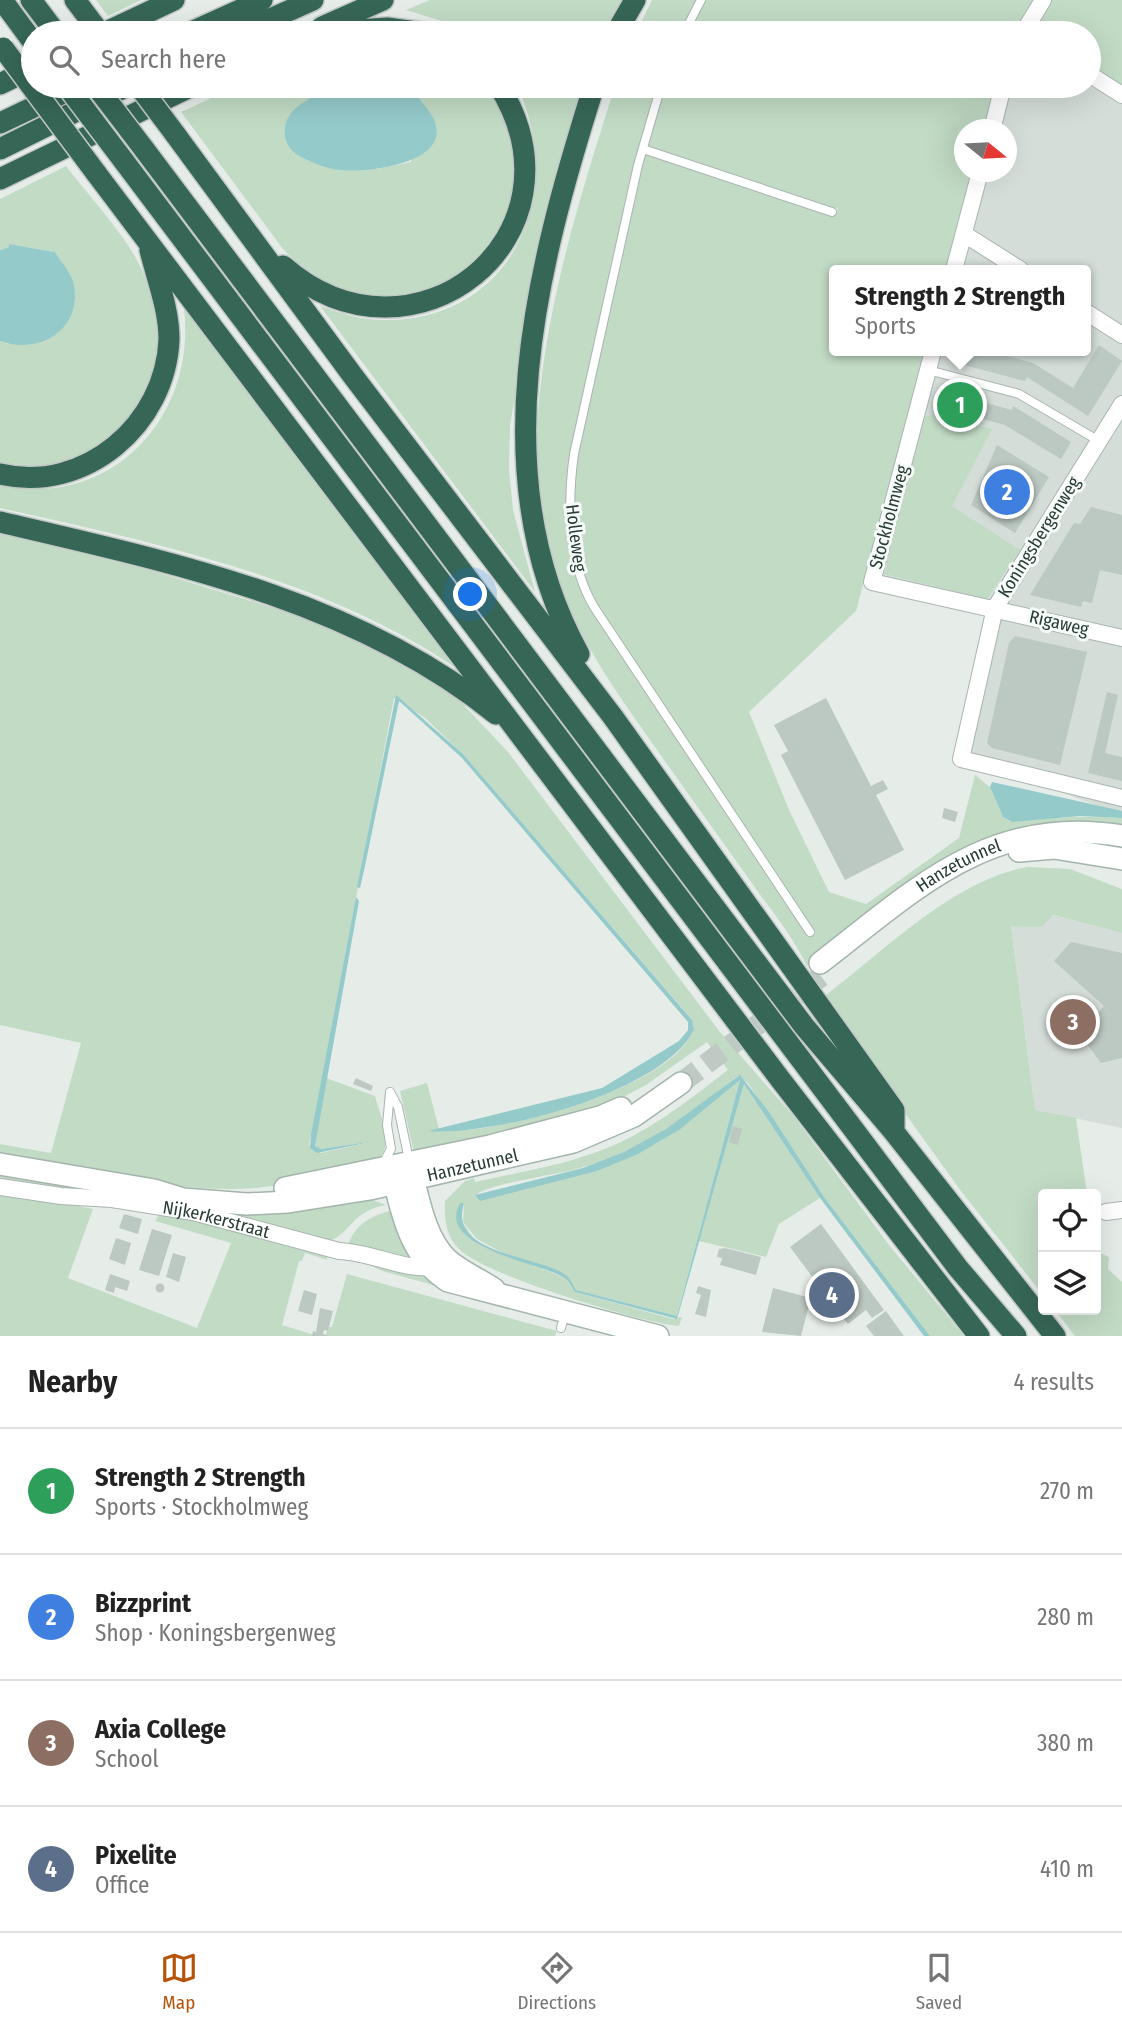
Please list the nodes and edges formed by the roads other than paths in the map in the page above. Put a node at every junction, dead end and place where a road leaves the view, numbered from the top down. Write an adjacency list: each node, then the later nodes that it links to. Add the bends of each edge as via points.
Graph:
1 (2, 0): 20 (highway)
2 (31, 0): 11 (highway)
3 (174, 0): 13 (highway)
4 (262, 0): 14 (highway)
5 (313, 0): 15 (highway)
6 (383, 0): 16 (highway)
7 (635, 0): 17 (highway)
8 (701, 0): 18 (lane)
9 (1043, 0): 19 (street)
10 (78, 5): 12 (highway)
11 (47, 21)
12 (92, 21)
13 (128, 21)
14 (216, 21)
15 (266, 21)
16 (335, 21)
17 (623, 21)
18 (690, 21)
19 (1030, 21)
20 (21, 26)
21 (2, 46): 22 (highway, bridge)
22 (21, 72)
23 (21, 74): 25 (highway)
24 (1101, 81): 26 (street)
25 (0, 84)
26 (1122, 94)
27 (40, 98): 47 (highway, bridge)
28 (53, 98): 39 (highway)
29 (75, 98): 74 (highway, bridge, via 958,1268)
30 (103, 98): 40 (highway)
31 (105, 98): 67 (highway, bridge, via 804,1026)
32 (148, 98): 45 (highway, bridge)
33 (167, 98): 42 (highway)
34 (504, 98): 45 (highway, via 523,139 525,189 511,232 500,248 467,284 447,294 396,308 342,301 300,281)
35 (591, 98): 60 (highway, via 543,281 530,358 524,449 527,495 564,628)
36 (658, 98): 41 (lane, Holleweg)
37 (1000, 98): 38 (street)
38 (995, 119)
39 (0, 123)
40 (0, 149)
41 (643, 149): 44 (lane); 65 (lane, Holleweg, via 571,473 577,562 595,609)
42 (0, 179)
43 (977, 182): 46 (street)
44 (832, 212)
45 (238, 219): 60 (highway)
46 (964, 234): 48 (street); 49 (street)
47 (148, 241): 56 (highway, via 169,336 162,379 142,419 112,450 79,468 40,477); 61 (highway)
48 (955, 265)
49 (1013, 265)
50 (1091, 315): 51 (street)
51 (1122, 335)
52 (932, 356): 53 (street, Stockholmweg)
53 (928, 370): 55 (lane, via 1019,394); 58 (street, Stockholmweg, via 872,582)
54 (1122, 404): 55 (street, Koningsbergenweg)
55 (1099, 441): 58 (street, Koningsbergenweg)
56 (0, 474)
57 (0, 522): 61 (highway, via 291,601 374,635 433,669)
58 (995, 608): 59 (street, Rigaweg); 62 (street, Koningsbergenweg, via 961,759)
59 (1122, 638)
60 (614, 717): 67 (highway, via 894,1110)
61 (520, 733): 73 (highway)
62 (1122, 798)
63 (1122, 836): 64 (main road, Hanzetunnel, via 1054,833 986,848 945,868 823,968 938,888 988,860 1023,850 1054,848)
64 (1122, 859)
65 (810, 932)
66 (677, 1079): 69 (main road, Hanzetunnel, via 600,1117)
67 (894, 1132): 75 (highway)
68 (0, 1164): 69 (main road, Nijkerkerstraat, via 183,1199 247,1204 331,1196)
69 (397, 1173): 69 (lane, via 398,1107 390,1092 387,1125); 71 (main road, Nijkerkerstraat, via 433,1238)
70 (0, 1187): 71 (street, Nijkerkerstraat, via 193,1212 412,1267)
71 (439, 1264): 72 (main road, Nijkerkerstraat, via 563,1319)
72 (658, 1336)
73 (979, 1336)
74 (1016, 1336)
75 (1055, 1336)

